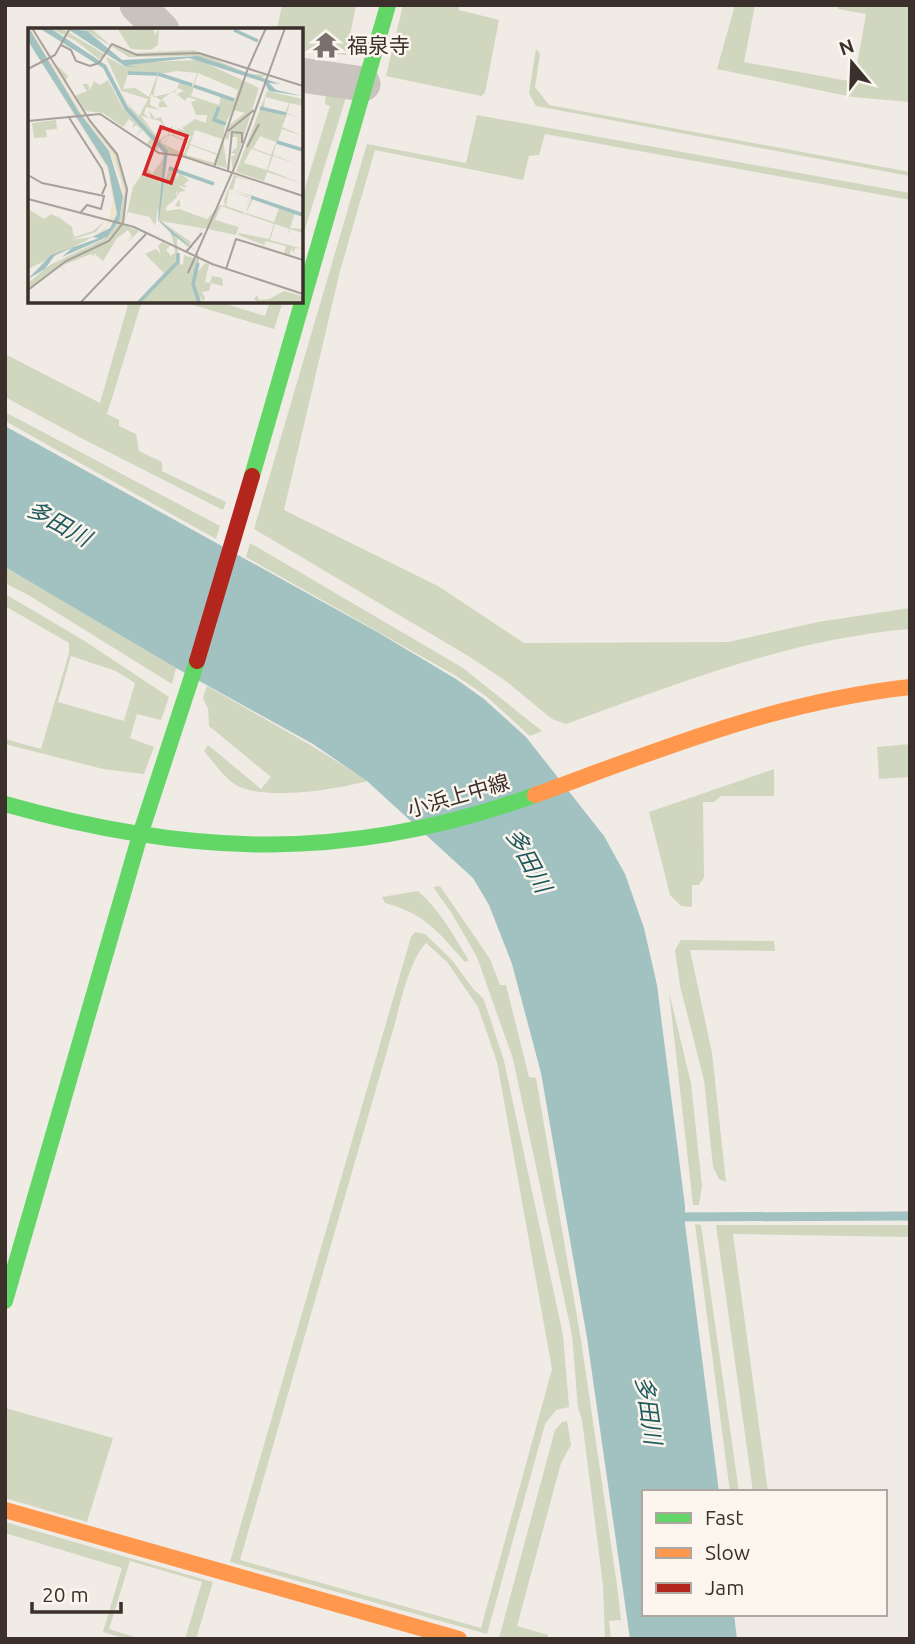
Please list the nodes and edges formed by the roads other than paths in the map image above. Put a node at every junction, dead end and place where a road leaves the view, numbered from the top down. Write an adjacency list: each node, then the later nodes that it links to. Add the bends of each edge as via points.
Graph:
1 (137, 5): 3 (street)
2 (388, 5): 5 (street)
3 (160, 28)
4 (303, 75): 5 (street)
5 (363, 84): 6 (street)
6 (303, 293)
7 (300, 303): 10 (street)
8 (910, 687): 10 (street, 小浜上中線, via 825,700 732,724 457,821 391,835 257,845)
9 (5, 804): 10 (street, 小浜上中線)
10 (140, 835): 11 (street)
11 (5, 1301)
12 (5, 1510): 13 (street)
13 (459, 1639)

